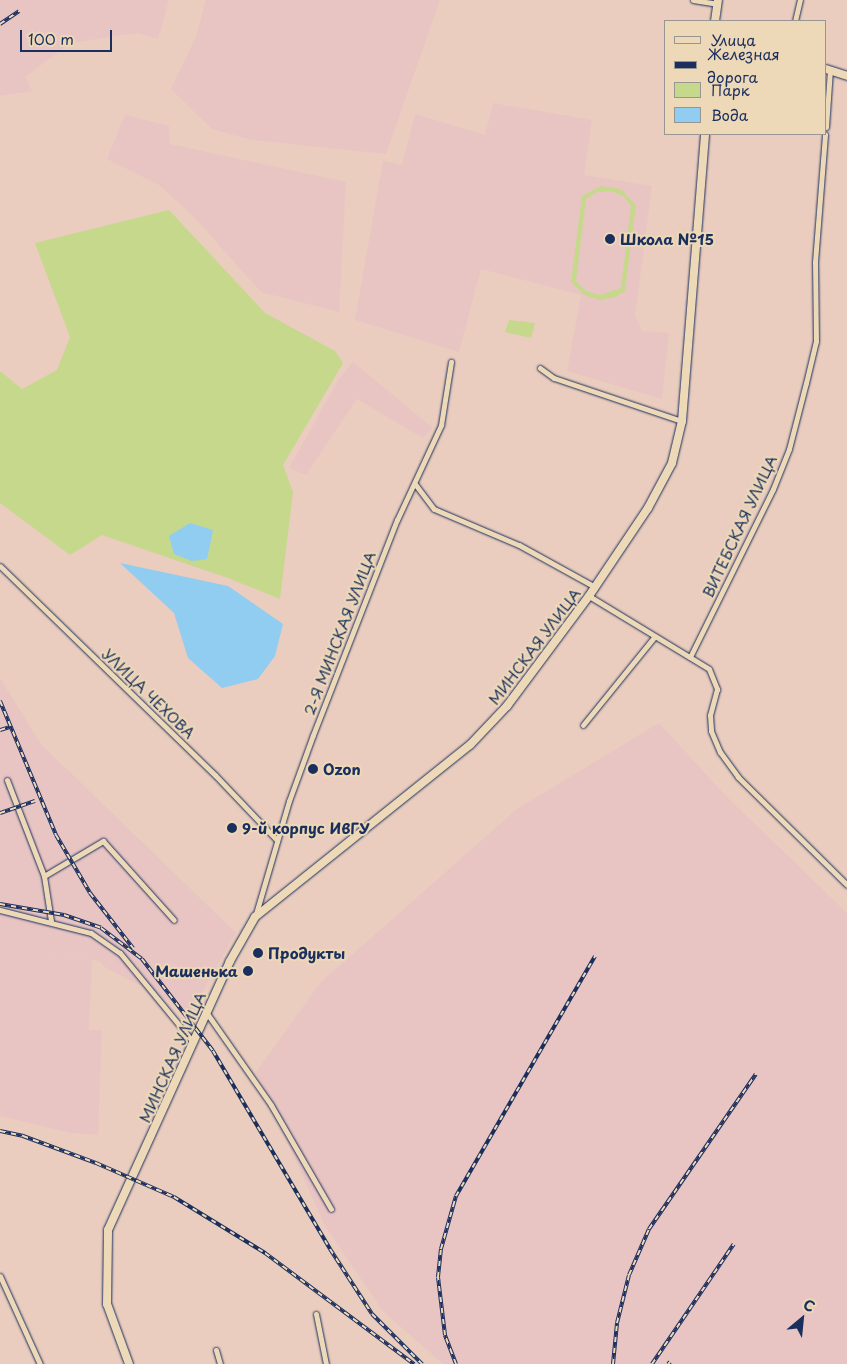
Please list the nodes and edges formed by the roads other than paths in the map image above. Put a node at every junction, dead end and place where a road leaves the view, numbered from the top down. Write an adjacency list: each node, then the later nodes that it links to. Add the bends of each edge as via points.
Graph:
1 (693, 0): 3 (street)
2 (800, 0): 5 (street)
3 (717, 2): 4 (main road)
4 (715, 20)
5 (796, 20)
6 (828, 70): 7 (main road); 8 (street)
7 (847, 76)
8 (827, 98)
9 (706, 135): 13 (main road, МИНСКАЯ УЛИЦА)
10 (825, 135): 19 (street, ВИТЕБСКАЯ УЛИЦА, via 815,262 816,341 789,449)
11 (451, 362): 14 (street, 2-Я МИНСКАЯ УЛИЦА, via 441,425)
12 (540, 368): 13 (street, via 554,378)
13 (682, 421): 16 (main road, МИНСКАЯ УЛИЦА, via 672,463 648,508)
14 (415, 484): 16 (street, via 434,509 519,545); 22 (street, 2-Я МИНСКАЯ УЛИЦА, via 396,520 313,735)
15 (0, 566): 22 (street, УЛИЦА ЧЕХОВА)
16 (596, 586): 17 (main road, МИНСКАЯ УЛИЦА)
17 (589, 596): 18 (street); 26 (main road, МИНСКАЯ УЛИЦА, via 525,684 470,745)
18 (655, 636): 19 (street); 20 (street)
19 (690, 657): 24 (street, via 709,669 717,689 710,715 711,731 720,752 738,777)
20 (582, 725)
21 (6, 780): 23 (street)
22 (278, 840): 26 (street, 2-Я МИНСКАЯ УЛИЦА)
23 (44, 876): 27 (street, via 103,841); 28 (street)
24 (847, 885)
25 (0, 910): 28 (street)
26 (255, 917): 29 (main road, МИНСКАЯ УЛИЦА)
27 (174, 920)
28 (51, 921): 30 (street, via 91,933 120,953)
29 (206, 1012): 30 (main road, МИНСКАЯ УЛИЦА); 31 (street, via 271,1105)
30 (193, 1042): 36 (main road, МИНСКАЯ УЛИЦА, via 108,1230 105,1264 107,1304)
31 (331, 1209)
32 (0, 1276): 35 (street)
33 (316, 1314): 38 (street)
34 (216, 1350): 37 (street)
35 (40, 1364)
36 (129, 1364)
37 (220, 1364)
38 (326, 1364)

